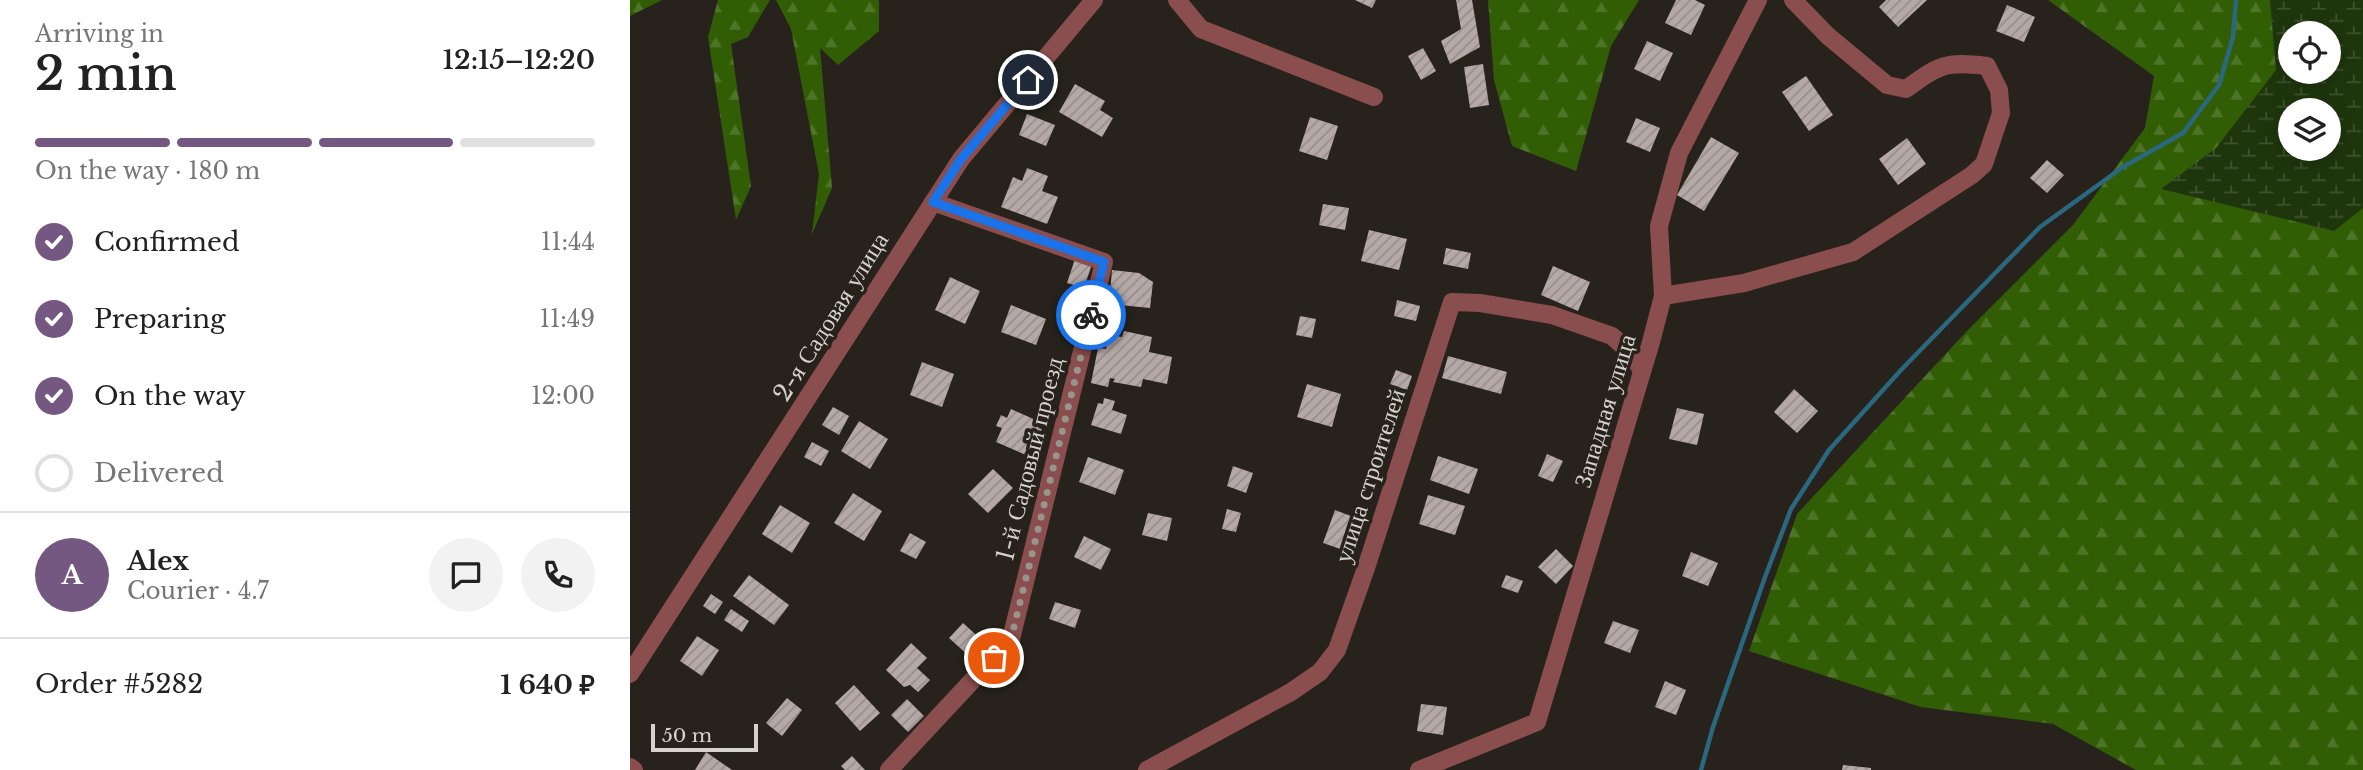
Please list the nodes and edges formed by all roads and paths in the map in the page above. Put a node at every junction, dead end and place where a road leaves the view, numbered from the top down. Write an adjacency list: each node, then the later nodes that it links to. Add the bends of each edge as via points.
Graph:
1 (1094, 0): 6 (street, 2-я Садовая улица, via 961,159)
2 (1177, 0): 5 (street, via 1201,29)
3 (1758, 0): 7 (street, Западная улица, via 1679,153 1659,226)
4 (1793, 0): 7 (street, via 1887,85 1906,89 1934,69 1959,63 1987,66 1999,90 2001,113 1984,164 1853,252 1744,283)
5 (1374, 97)
6 (933, 202): 9 (street, 2-я Садовая улица); 10 (street, 1-й Садовый проезд, via 1104,262 1011,639)
7 (1663, 296): 8 (street, Западная улица)
8 (1642, 371): 11 (street, улица строителей, via 1612,336 1552,316 1452,302 1337,650 1320,672 1291,692); 12 (street, Западная улица, via 1537,722)
9 (630, 674)
10 (889, 770)
11 (1147, 770)
12 (1419, 770)

